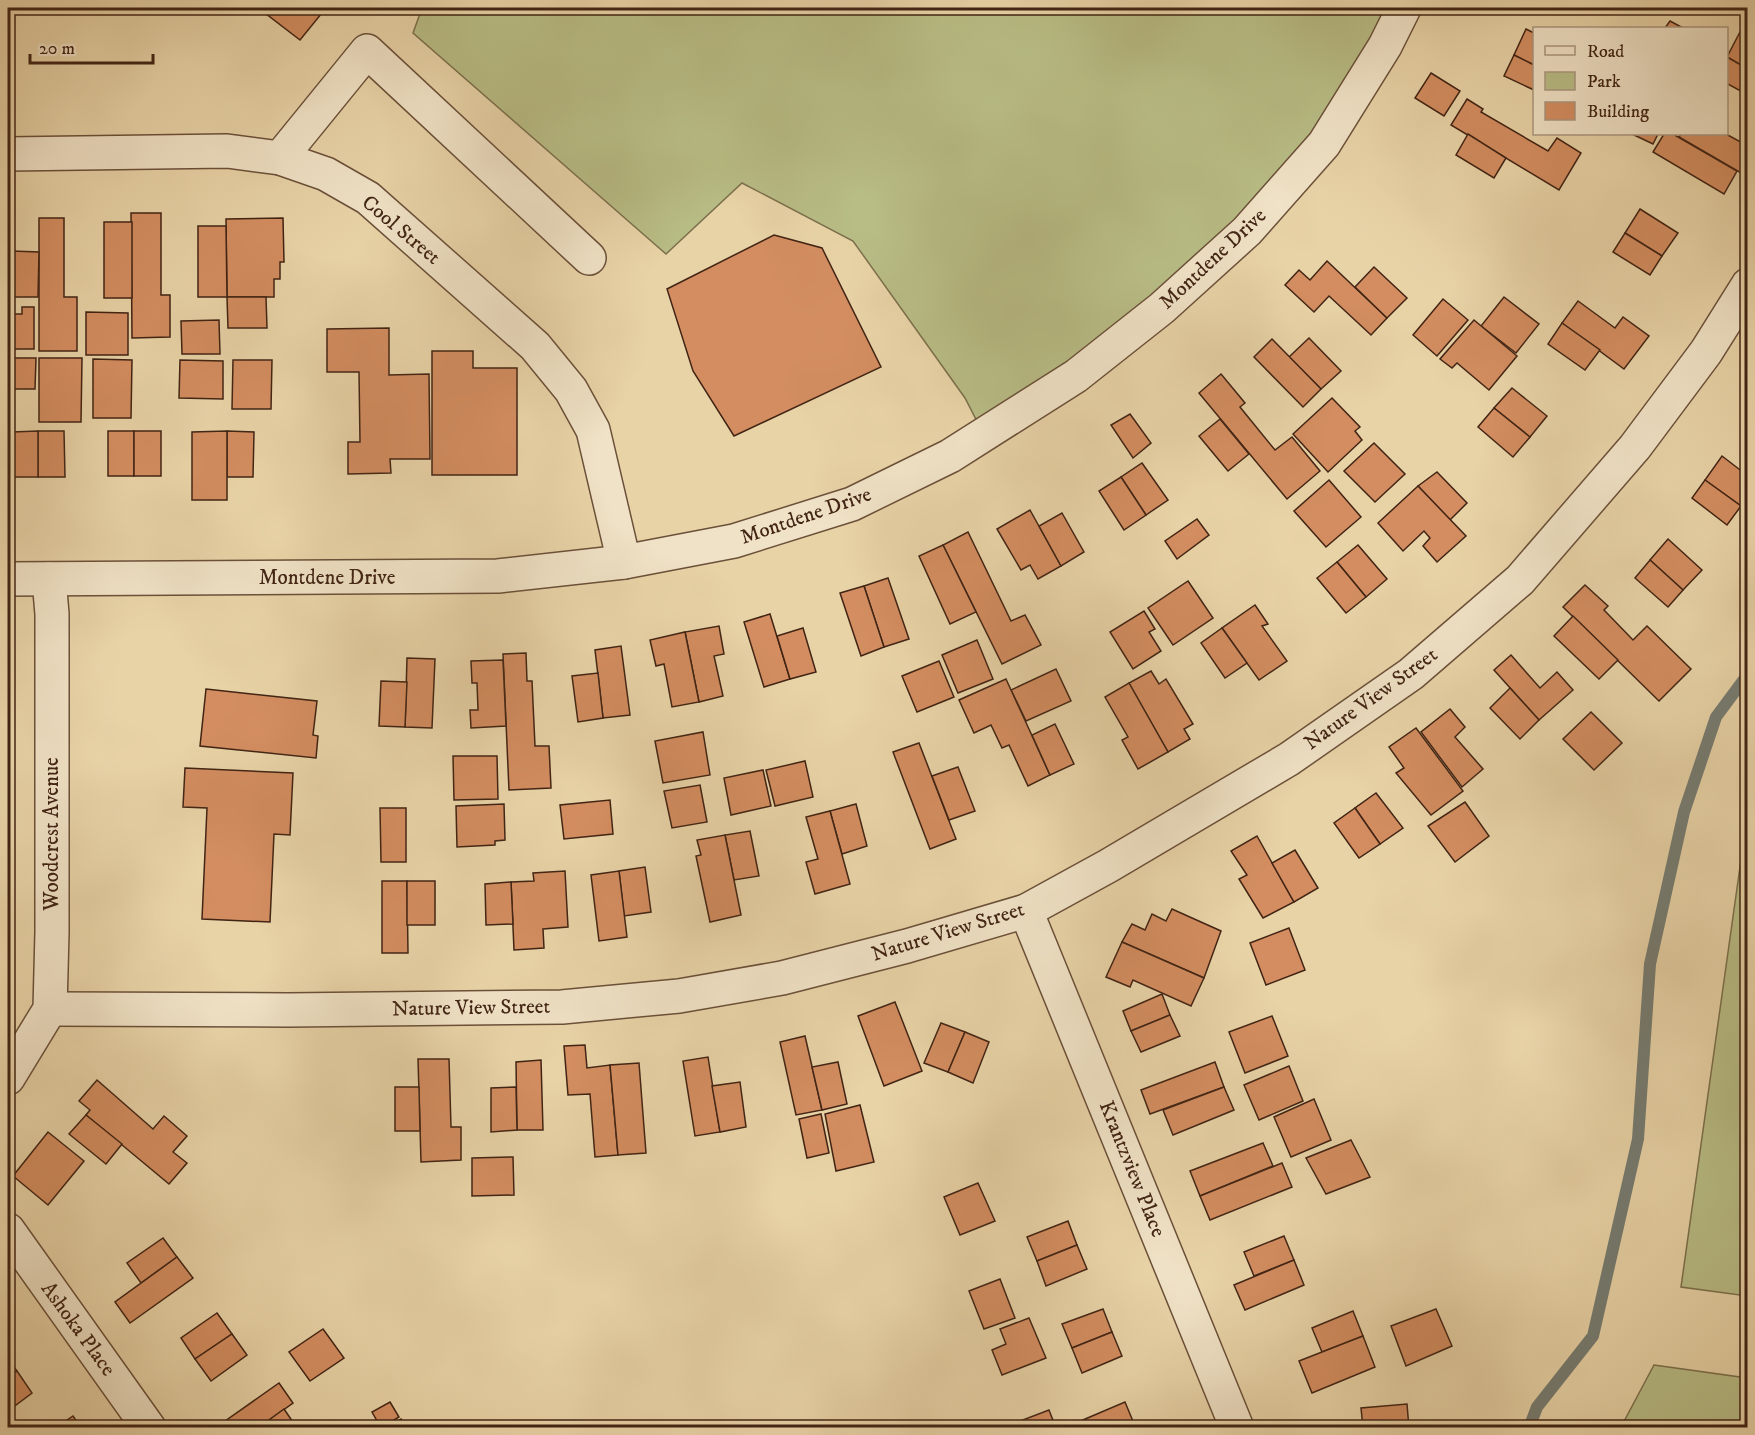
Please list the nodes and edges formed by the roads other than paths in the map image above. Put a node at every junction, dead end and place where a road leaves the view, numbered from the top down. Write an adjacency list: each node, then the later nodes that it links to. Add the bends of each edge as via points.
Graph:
1 (1404, 8): 6 (street, Montdene Drive, via 1385,46 1317,153 1247,231 1162,309 1076,376 950,456 852,504 734,541)
2 (8, 154): 3 (street, Cool Street, via 227,151)
3 (280, 158): 4 (street, via 367,51); 6 (street, Cool Street, via 326,174 368,198 535,346 571,390 593,430)
4 (589, 258)
5 (1748, 285): 9 (street, Nature View Street, via 1706,352 1635,447 1520,580 1411,674 1289,759)
6 (624, 562): 8 (street, Montdene Drive, via 498,576)
7 (8, 579): 8 (street, Montdene Drive)
8 (49, 579): 10 (street, Woodcrest Avenue)
9 (1026, 910): 10 (street, Nature View Street, via 908,946 782,978 679,996 562,1007); 14 (street, Krantzview Place)
10 (50, 1009): 11 (street, Woodcrest Avenue)
11 (8, 1078)
12 (8, 1230): 13 (street, Ashoka Place)
13 (149, 1428)
14 (1237, 1428)

